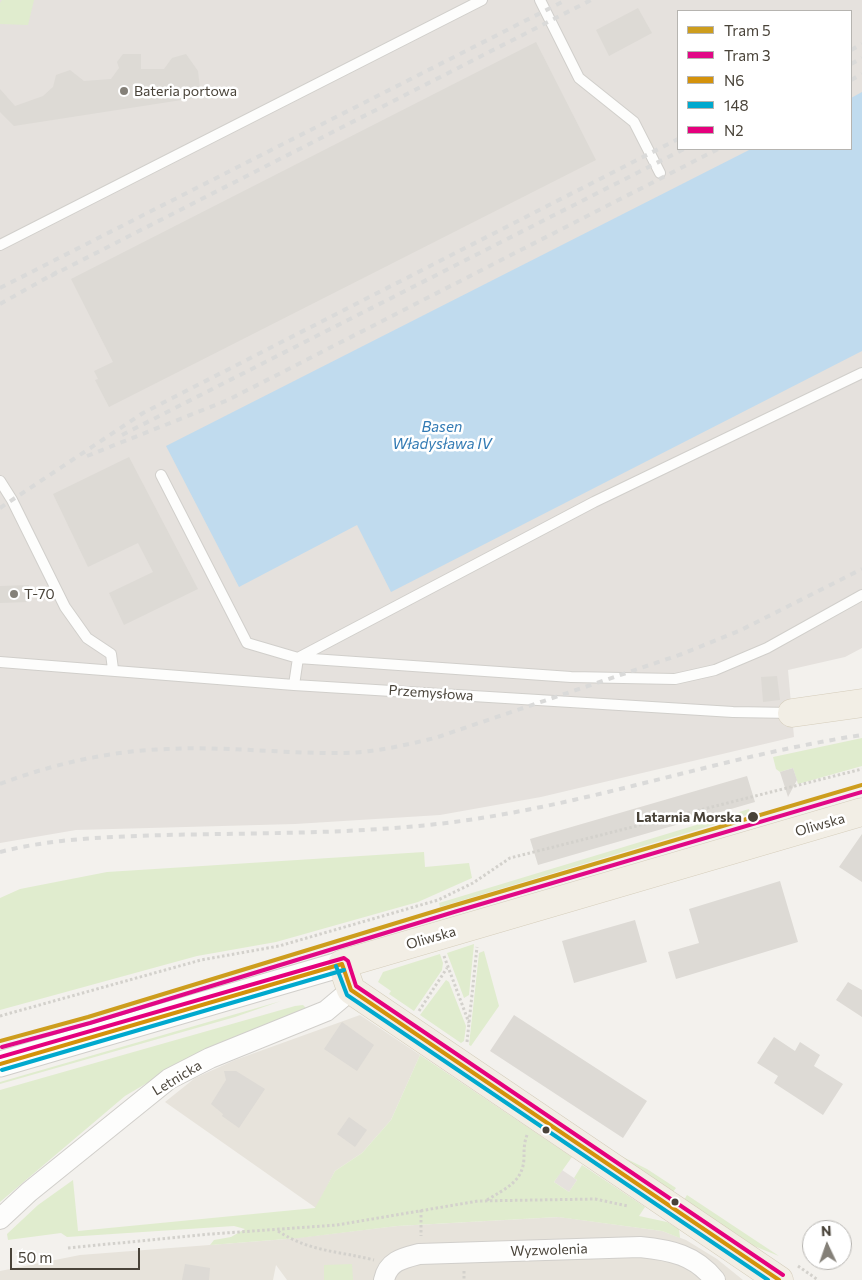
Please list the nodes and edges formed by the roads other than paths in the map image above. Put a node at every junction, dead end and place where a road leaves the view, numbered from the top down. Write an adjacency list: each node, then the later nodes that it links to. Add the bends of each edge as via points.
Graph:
1 (482, 0): 4 (lane)
2 (540, 0): 3 (lane, via 579,78 634,122)
3 (660, 173)
4 (0, 245)
5 (862, 373): 9 (lane, via 594,502)
6 (160, 475): 9 (lane, via 248,643)
7 (0, 481): 11 (lane, via 65,607 86,638 111,654)
8 (862, 595): 9 (lane, via 767,648 715,670 675,679 570,676)
9 (298, 658): 12 (lane)
10 (0, 662): 11 (lane, Przemysłowa)
11 (113, 669): 12 (lane, Przemysłowa)
12 (294, 685): 14 (lane, Przemysłowa)
13 (862, 703): 14 (main road, Przemysłowa)
14 (792, 713)
15 (862, 812): 16 (main road, Oliwska)
16 (342, 964): 17 (main road); 18 (street, Oliwska)
17 (351, 990): 19 (street, Letnicka, via 326,1011 210,1058 169,1079); 21 (main road)
18 (0, 1064)
19 (0, 1219)
20 (388, 1272): 22 (street, Wyzwolenia, via 399,1259 421,1254 640,1247 689,1257)
21 (786, 1272)
22 (715, 1280)

